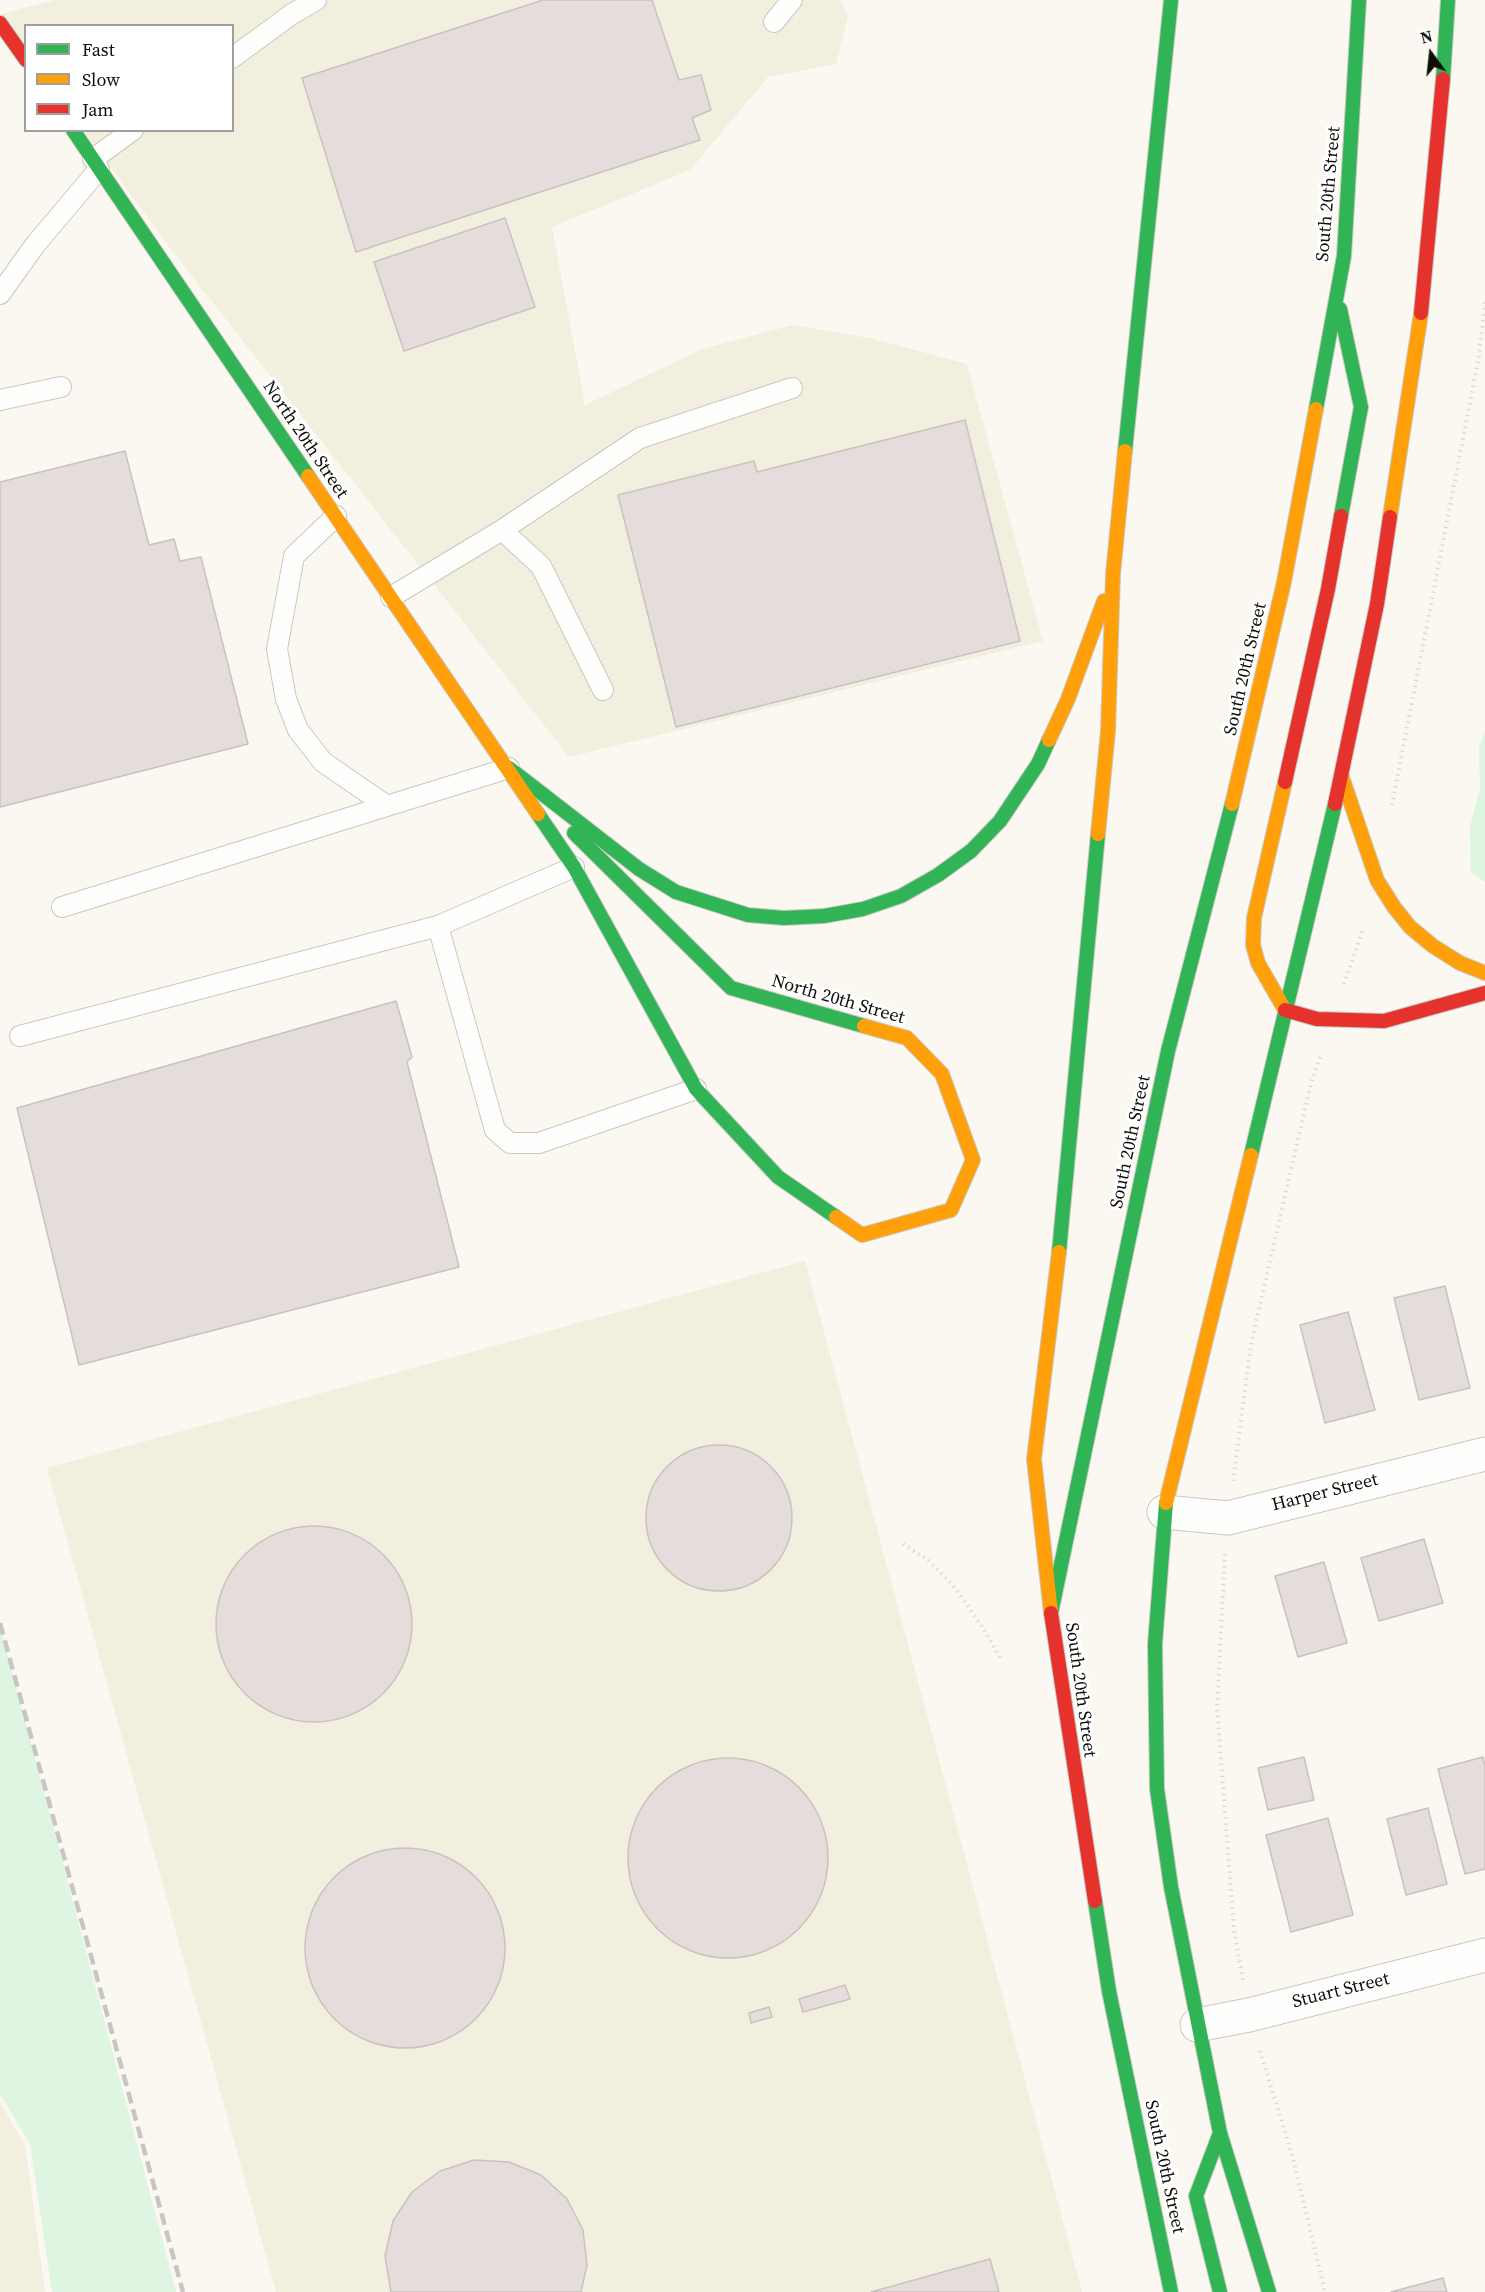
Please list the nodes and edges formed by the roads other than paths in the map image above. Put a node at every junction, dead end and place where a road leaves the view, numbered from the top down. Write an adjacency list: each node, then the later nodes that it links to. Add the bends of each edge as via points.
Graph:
1 (316, 0): 9 (lane)
2 (792, 0): 6 (lane)
3 (1171, 0): 20 (main road)
4 (1359, 0): 13 (main road, South 20th Street, via 1344,256)
5 (1448, 0): 24 (main road, via 1438,151 1418,339 1377,604)
6 (774, 22)
7 (0, 23): 8 (main road)
8 (24, 57)
9 (234, 57)
10 (74, 132): 12 (main road, North 20th Street)
11 (131, 132): 12 (lane)
12 (96, 164): 14 (lane); 18 (main road, North 20th Street)
13 (1337, 292): 31 (main road, via 1361,407 1328,589 1254,918 1253,945 1258,963); 36 (main road, South 20th Street, via 1284,582 1240,774 1168,1051)
14 (0, 294)
15 (61, 387): 17 (lane)
16 (792, 388): 19 (lane, via 640,438)
17 (0, 400)
18 (336, 516): 21 (main road, North 20th Street); 25 (lane, via 294,556 277,649 286,699 298,730 323,762)
19 (502, 530): 21 (lane); 22 (lane, via 541,566)
20 (1113, 574): 23 (main road, via 1068,699 1038,764 1000,821 971,851 938,875 901,896 863,909 824,916 748,915 676,892 639,869); 36 (main road, via 1108,731 1053,1314 1034,1459)
21 (391, 597): 23 (main road, North 20th Street)
22 (603, 690)
23 (509, 768): 25 (lane); 26 (main road, North 20th Street); 33 (main road, North 20th Street, via 730,988 907,1038 942,1074 973,1160 951,1210 862,1235 778,1178)
24 (1342, 777): 29 (main road, via 1377,879 1410,927 1451,957); 31 (main road)
25 (387, 806): 27 (lane)
26 (574, 867): 28 (lane); 33 (main road, North 20th Street)
27 (62, 907)
28 (438, 926): 32 (lane); 33 (lane, via 495,1130 510,1143 539,1143)
29 (1485, 973)
30 (1485, 993): 31 (main road, via 1384,1020 1332,1020)
31 (1285, 1010): 35 (main road)
32 (20, 1036)
33 (696, 1089)
34 (1485, 1454): 35 (street, Harper Street, via 1228,1518)
35 (1164, 1512): 38 (main road, via 1155,1644 1156,1789)
36 (1051, 1612): 40 (main road, South 20th Street, via 1109,1991)
37 (1485, 1955): 38 (street, Stuart Street)
38 (1197, 2025): 39 (main road)
39 (1220, 2133): 41 (main road, via 1196,2196); 42 (main road)
40 (1171, 2292)
41 (1220, 2292)
42 (1269, 2292)

